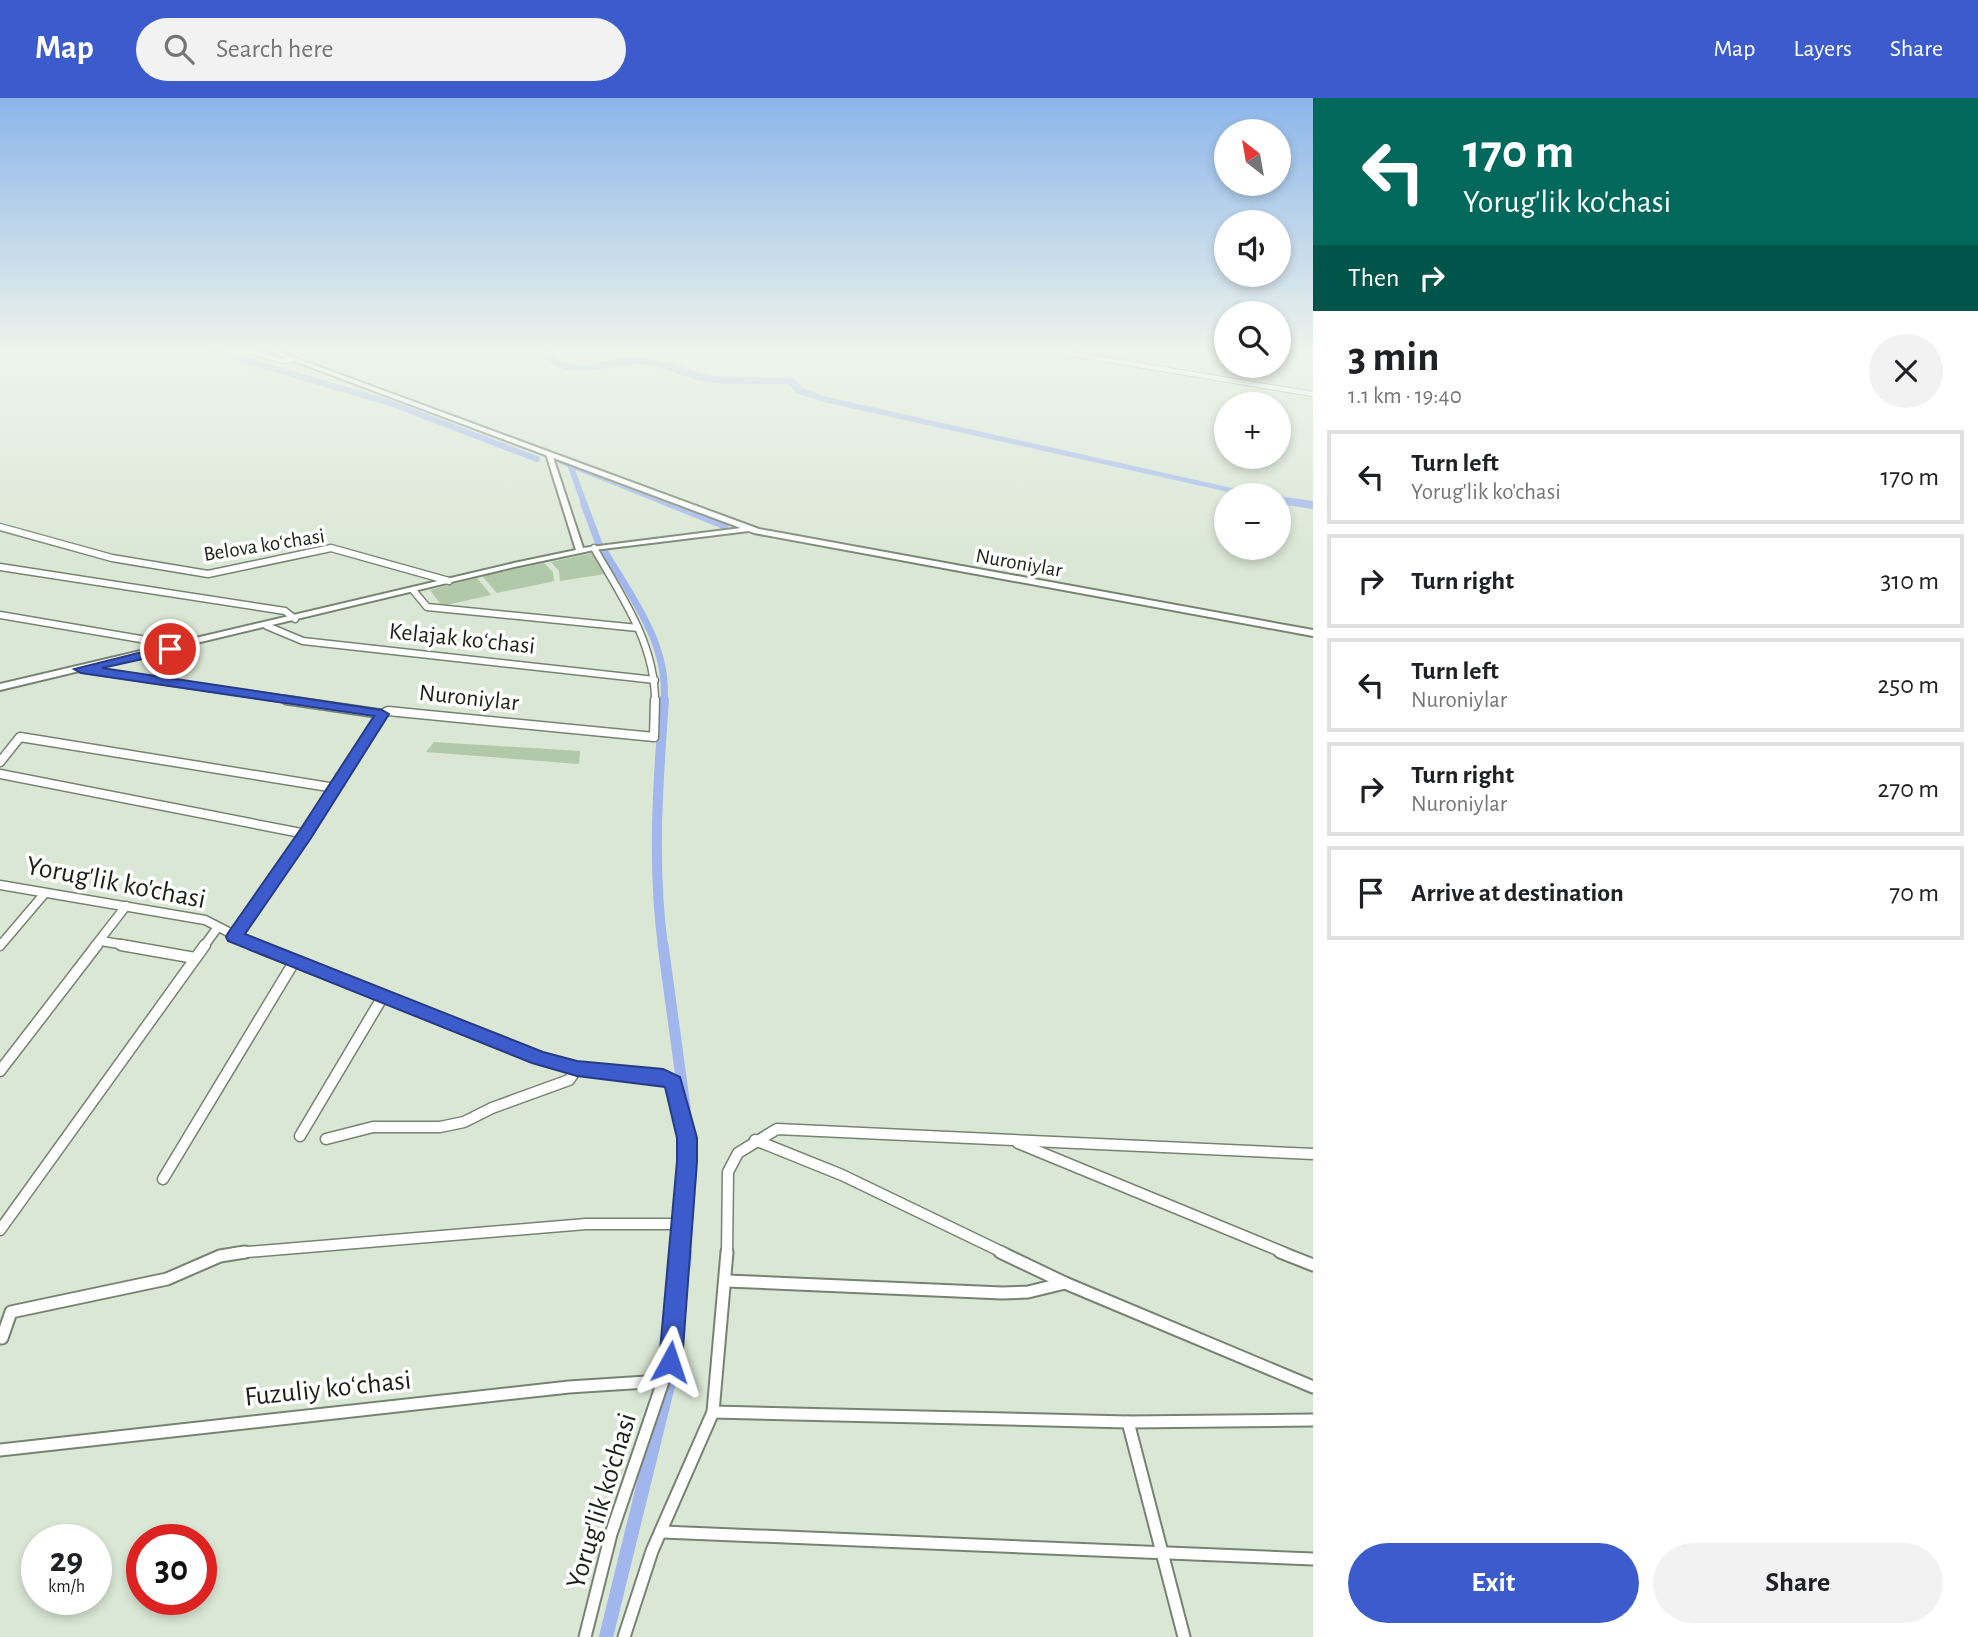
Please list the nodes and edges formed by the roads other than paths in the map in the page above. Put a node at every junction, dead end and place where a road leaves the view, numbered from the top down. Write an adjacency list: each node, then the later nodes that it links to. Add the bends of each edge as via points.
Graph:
1 (460, 421): 2 (main road)
2 (549, 454): 4 (main road); 6 (main road)
3 (0, 527): 8 (street, Belova koʻchasi, via 112,558 208,574 331,548)
4 (748, 529): 5 (main road, Nuroniylar); 14 (main road, Nuroniylar)
5 (594, 548): 6 (main road, Nuroniylar); 13 (street, Nuroniylar)
6 (580, 551): 8 (main road, Nuroniylar)
7 (0, 567): 11 (street, via 285,611)
8 (449, 581): 9 (main road, Nuroniylar)
9 (413, 590): 11 (main road, Nuroniylar); 13 (street, via 428,607)
10 (0, 615): 15 (street, via 164,643)
11 (295, 619): 12 (main road, Nuroniylar)
12 (267, 626): 15 (main road, Nuroniylar); 17 (street, Kelajak koʻchasi, via 303,640)
13 (638, 628): 17 (street, Nuroniylar)
14 (1313, 634)
15 (170, 649): 16 (main road, Nuroniylar)
16 (81, 669): 18 (main road, Nuroniylar); 19 (street, Nuroniylar)
17 (654, 680): 19 (street, Nuroniylar, via 654,737)
18 (0, 687)
19 (382, 714): 22 (street)
20 (0, 762): 22 (street, via 20,737)
21 (0, 774): 23 (street)
22 (335, 788): 23 (street)
23 (306, 834): 28 (street)
24 (0, 885): 25 (street, Yorug'lik ko'chasi)
25 (45, 893): 26 (street, Yorug'lik ko'chasi); 30 (street)
26 (126, 906): 27 (street, Yorug'lik ko'chasi, via 205,920); 29 (street)
27 (218, 927): 28 (street, Yorug'lik ko'chasi); 31 (street)
28 (234, 937): 32 (street, Yorug'lik ko'chasi)
29 (101, 940): 31 (street); 35 (street)
30 (0, 946)
31 (195, 958): 43 (street)
32 (294, 962): 33 (street, Yorug'lik ko'chasi); 41 (street)
33 (383, 998): 34 (street, Yorug'lik ko'chasi); 36 (street)
34 (577, 1069): 37 (street, via 569,1080 464,1122 440,1127 373,1127); 42 (street, Yorug'lik ko'chasi, via 663,1076 673,1082 687,1138)
35 (0, 1071)
36 (300, 1136)
37 (326, 1139)
38 (755, 1140): 39 (street, via 777,1129 793,1128); 45 (street, via 738,1153 728,1172); 46 (street, via 842,1175)
39 (1017, 1142): 40 (street); 44 (street)
40 (1313, 1154)
41 (163, 1179)
42 (683, 1224): 47 (street, via 481,1230 260,1249 220,1256 167,1279 12,1312); 48 (street, Yorug'lik ko'chasi, via 670,1362)
43 (0, 1230)
44 (1313, 1265)
45 (727, 1281): 46 (street, via 1002,1293); 50 (street)
46 (1065, 1283): 49 (street)
47 (2, 1338)
48 (662, 1381): 53 (street, Fuzuliy koʻchasi, via 555,1388); 57 (street, Yorug'lik ko'chasi, via 611,1534)
49 (1313, 1387)
50 (713, 1412): 52 (street); 54 (street)
51 (1313, 1420): 52 (street)
52 (1128, 1422): 55 (street)
53 (0, 1450)
54 (663, 1532): 55 (street); 58 (street, via 652,1551)
55 (1162, 1554): 56 (street); 59 (street)
56 (1313, 1559)
57 (585, 1637)
58 (624, 1637)
59 (1184, 1637)

